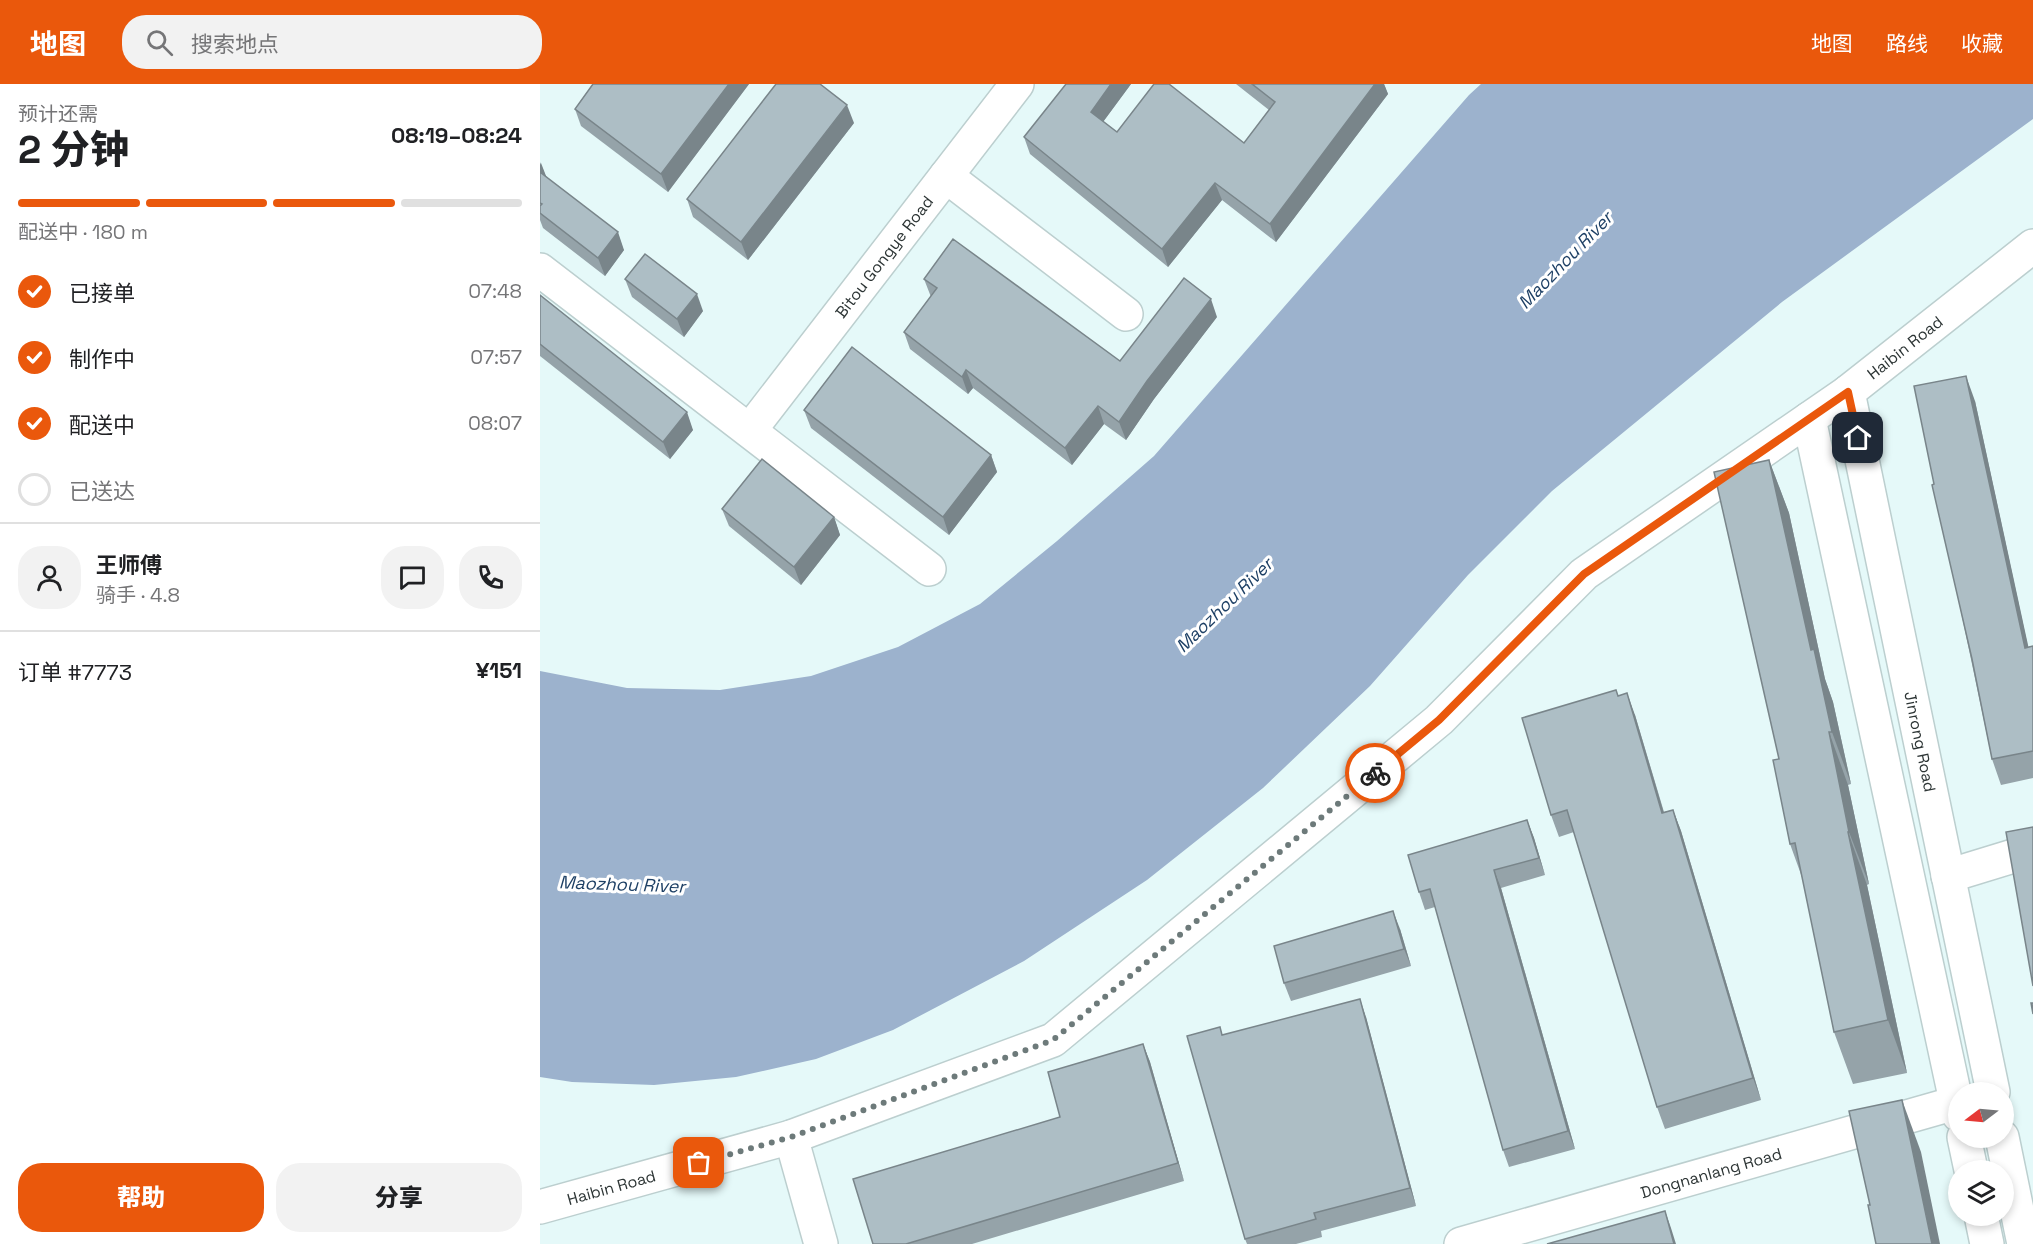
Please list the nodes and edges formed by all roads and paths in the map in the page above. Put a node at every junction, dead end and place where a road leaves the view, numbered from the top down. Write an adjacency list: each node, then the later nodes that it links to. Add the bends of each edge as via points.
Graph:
1 (1017, 84): 2 (street, Bitou Gongye Road)
2 (946, 176): 5 (street); 8 (street, Bitou Gongye Road)
3 (2033, 246): 6 (street, Haibin Road)
4 (540, 270): 8 (street)
5 (1126, 314)
6 (1848, 392): 7 (street, Haibin Road); 11 (street, Jinrong Road)
7 (1809, 419): 12 (street); 15 (street, Haibin Road, via 1584,574 1439,720 1053,1040)
8 (750, 430): 9 (street)
9 (929, 569)
10 (2033, 850): 11 (street)
11 (1948, 876): 13 (street, Jinrong Road)
12 (1953, 1082)
13 (1991, 1082)
14 (1948, 1110): 20 (street, Dongnanlang Road)
15 (791, 1137): 17 (street, Haibin Road); 19 (street)
16 (2004, 1148): 22 (street)
17 (540, 1207)
18 (1983, 1226): 21 (street)
19 (821, 1244)
20 (1461, 1244)
21 (1987, 1244)
22 (2024, 1244)

